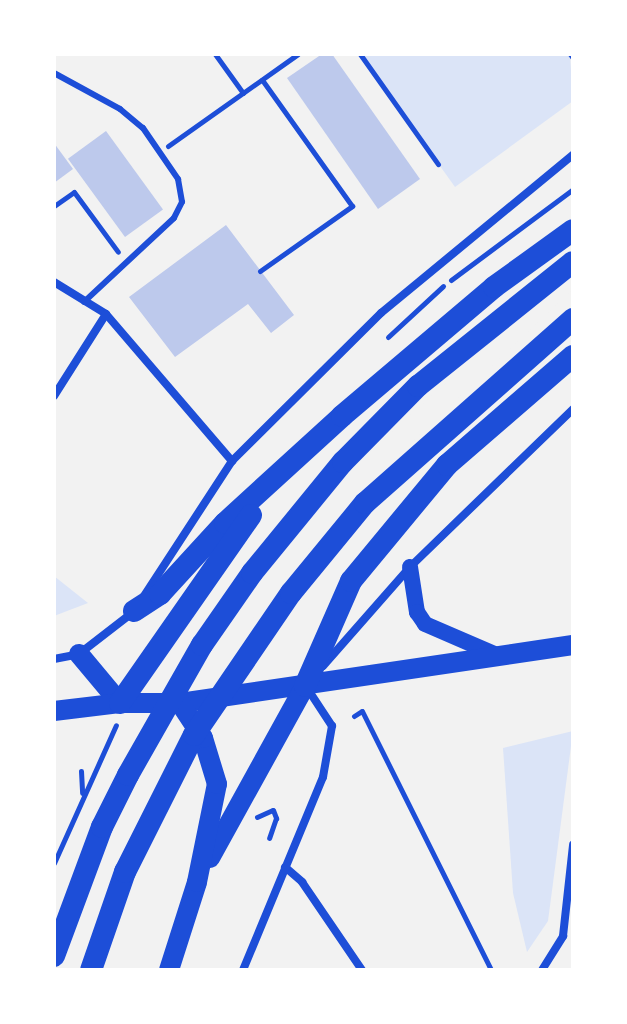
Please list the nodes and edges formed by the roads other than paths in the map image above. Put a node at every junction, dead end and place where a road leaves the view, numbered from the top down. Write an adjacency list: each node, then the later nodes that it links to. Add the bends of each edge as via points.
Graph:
1 (54, 73): 6 (lane, via 120,109 178,179 182,202 174,218)
2 (573, 155): 12 (street, via 381,313)
3 (573, 230): 13 (highway, via 482,296 342,416)
4 (573, 262): 27 (highway, via 408,396 343,462 252,573 202,645 128,775 102,827)
5 (54, 282): 6 (street)
6 (84, 302): 7 (street)
7 (106, 314): 10 (street); 12 (street)
8 (573, 319): 28 (highway, via 365,503 291,593 194,735 125,872)
9 (573, 356): 20 (highway, via 531,387 447,465 351,581)
10 (54, 396)
11 (573, 409): 14 (street)
12 (232, 461): 15 (street)
13 (287, 471): 15 (highway, via 225,523 160,594); 23 (highway, via 240,528)
14 (410, 567): 18 (main road, via 417,612 425,624); 20 (street)
15 (134, 611): 17 (street)
16 (573, 645): 18 (main road)
17 (79, 654): 19 (street); 23 (main road)
18 (504, 657): 20 (main road)
19 (54, 659)
20 (305, 686): 21 (main road); 25 (street, via 332,726 323,777); 26 (main road)
21 (180, 703): 23 (main road); 26 (main road, via 203,738 217,784)
22 (63, 710): 23 (main road)
23 (119, 711)
24 (573, 845): 32 (street, via 563,936)
25 (285, 867): 30 (street); 31 (street, via 302,882)
26 (197, 882): 29 (main road)
27 (54, 956)
28 (91, 970)
29 (169, 970)
30 (243, 970)
31 (362, 970)
32 (542, 970)

